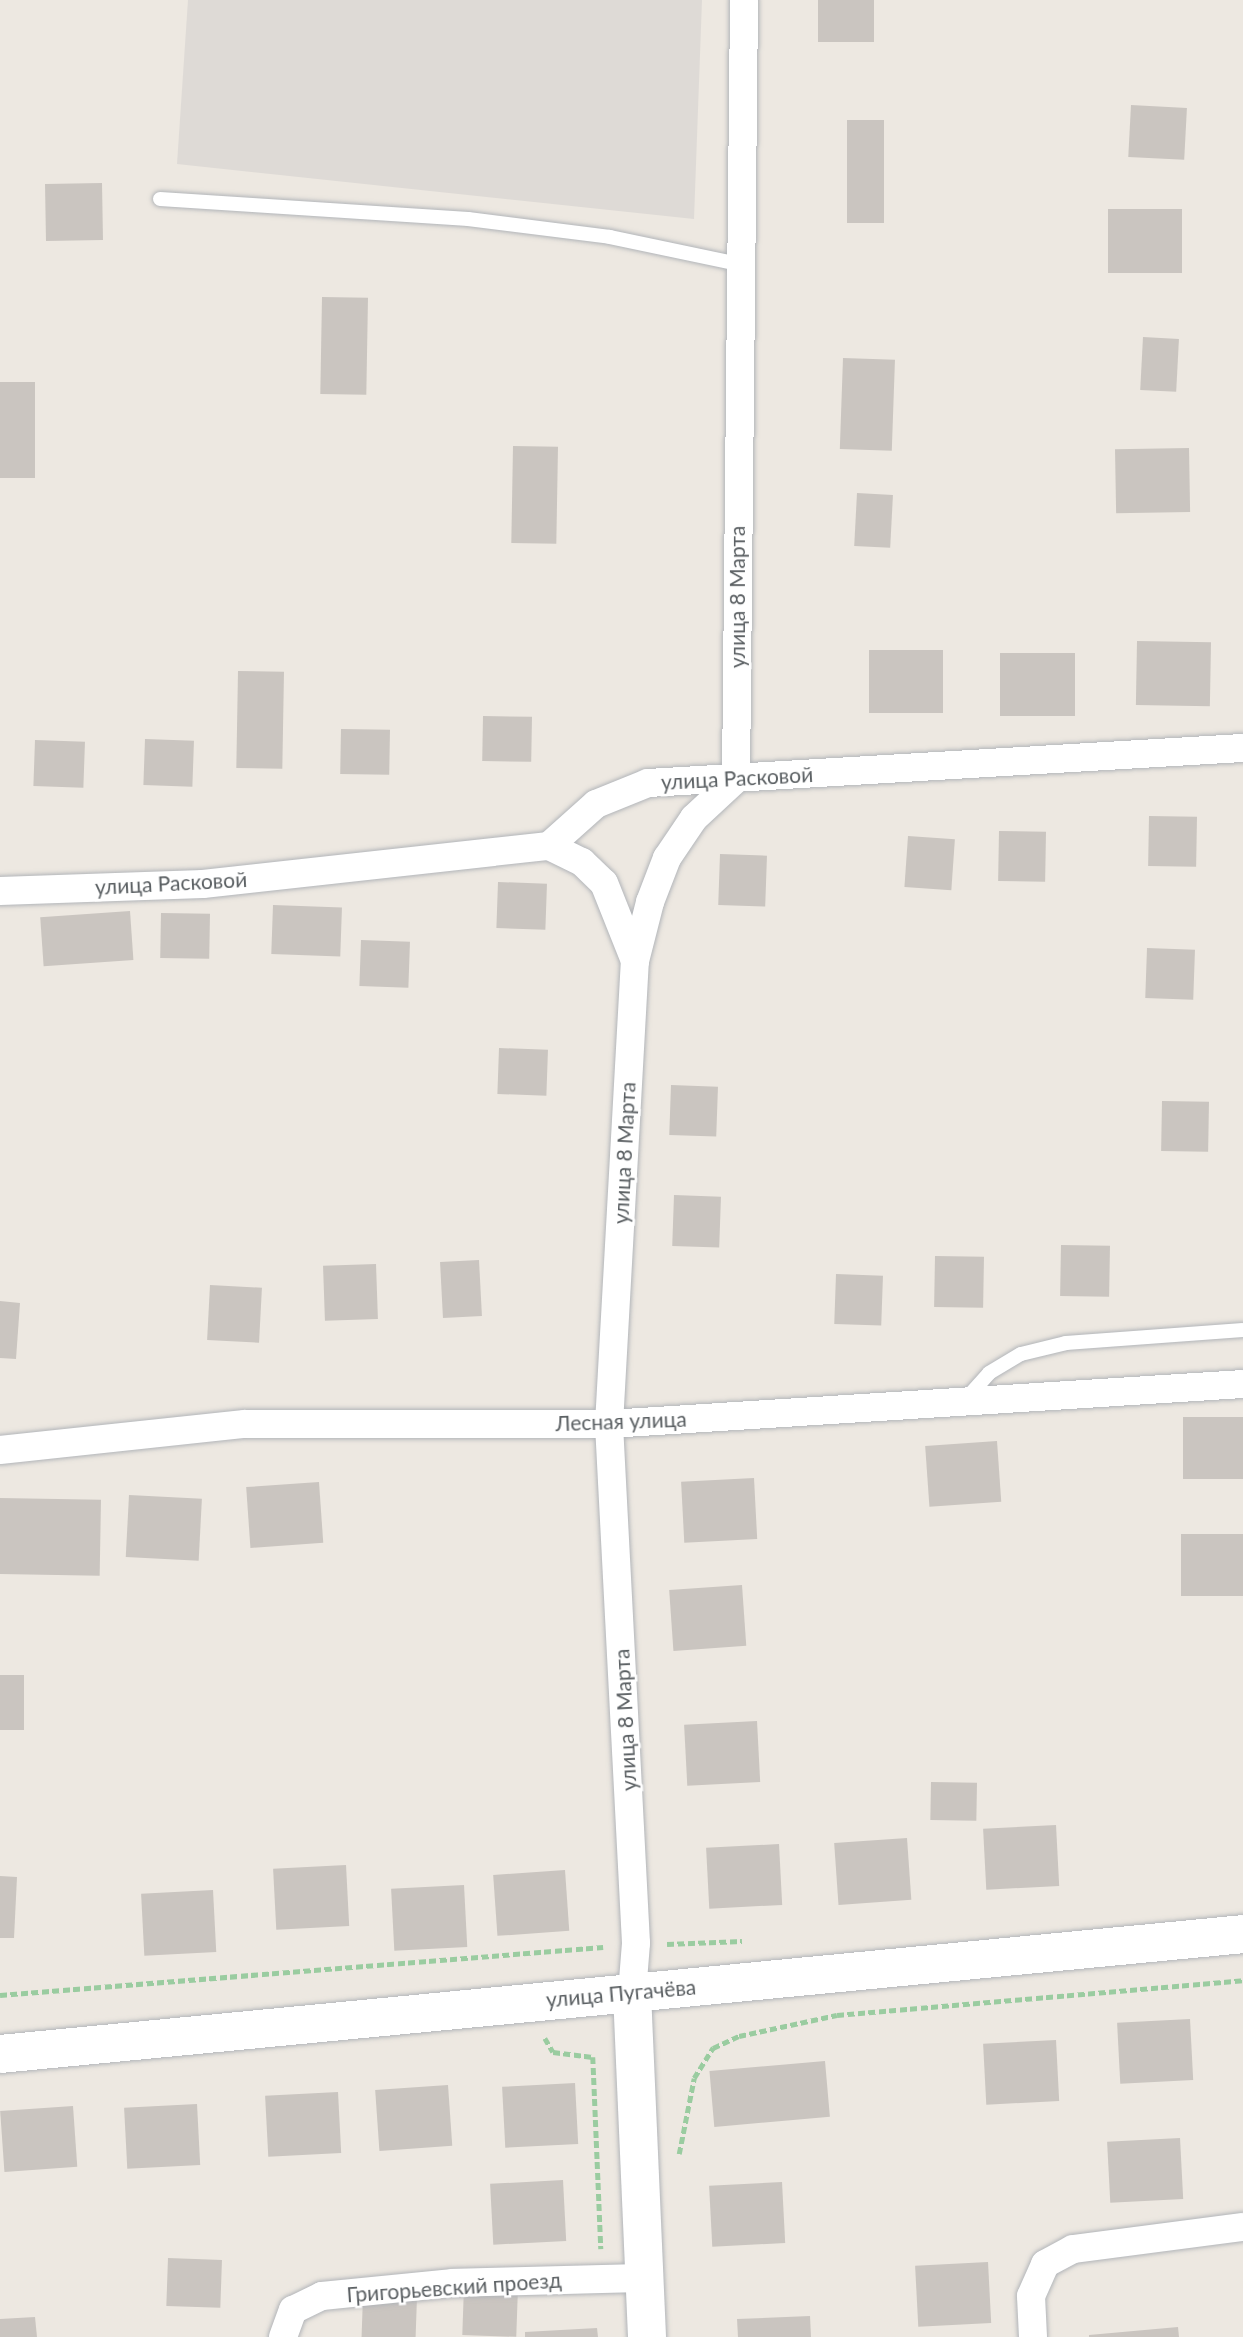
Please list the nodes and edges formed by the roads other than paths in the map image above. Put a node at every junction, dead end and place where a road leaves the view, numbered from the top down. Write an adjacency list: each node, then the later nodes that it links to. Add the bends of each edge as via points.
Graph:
1 (744, 0): 3 (street, улица 8 Марта)
2 (160, 199): 3 (lane, via 468,219 610,237)
3 (738, 264): 5 (street, улица 8 Марта)
4 (1243, 748): 5 (street, улица Расковой)
5 (736, 779): 6 (street, улица Расковой, via 648,783 596,804); 8 (street, улица 8 Марта, via 694,818 667,858)
6 (549, 846): 7 (street, улица Расковой, via 203,884); 8 (street, via 582,862 604,883)
7 (0, 891)
8 (635, 961): 12 (street, улица 8 Марта)
9 (1243, 1330): 11 (lane, via 1066,1343 1021,1354 989,1373)
10 (1243, 1384): 11 (street, Лесная улица)
11 (964, 1401): 12 (street, Лесная улица)
12 (609, 1424): 13 (street, Лесная улица, via 245,1424); 15 (street, улица 8 Марта, via 636,1943)
13 (0, 1450)
14 (1243, 1934): 15 (main road, улица Пугачёва)
15 (632, 1993): 16 (main road, улица Пугачёва); 18 (main road, улица 8 Марта)
16 (0, 2054)
17 (1243, 2227): 21 (street, via 1064,2254 1045,2264 1031,2296)
18 (646, 2278): 19 (street, Григорьевский проезд, via 453,2283 322,2297 293,2310); 20 (main road, улица 8 Марта)
19 (283, 2337)
20 (647, 2337)
21 (1033, 2337)

